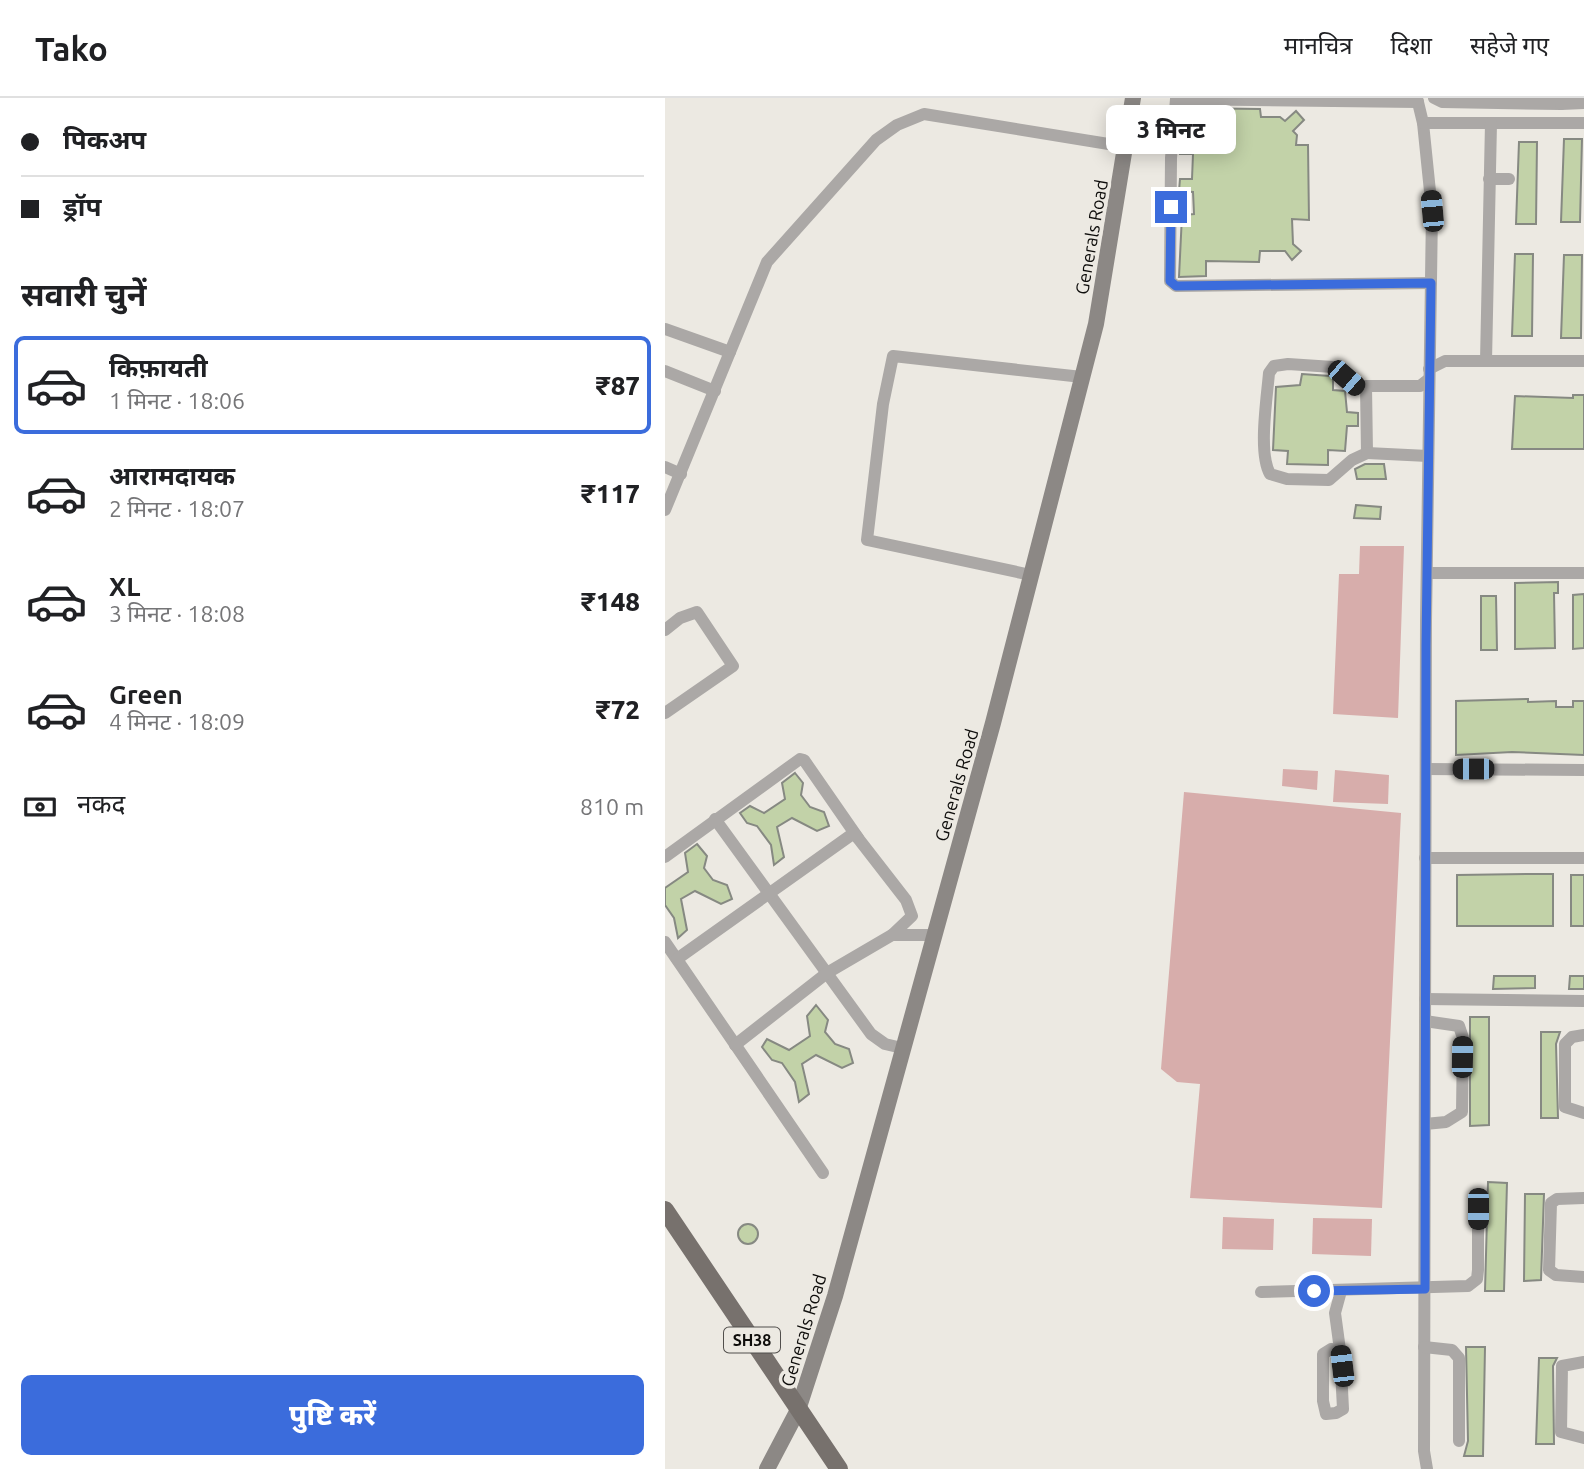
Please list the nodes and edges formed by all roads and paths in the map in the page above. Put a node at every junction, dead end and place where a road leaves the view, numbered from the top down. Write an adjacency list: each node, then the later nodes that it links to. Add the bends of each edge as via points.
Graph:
1 (1133, 98): 9 (street, Generals Road)
2 (1434, 98): 4 (street, via 1442,102)
3 (1417, 100): 6 (street); 12 (street, via 1176,99 1170,281 1176,286)
4 (1561, 101): 5 (street)
5 (1584, 103)
6 (1423, 123): 7 (street); 12 (street, via 1432,211)
7 (1491, 123): 8 (street); 10 (street)
8 (1584, 123)
9 (1127, 147): 14 (street, via 924,114 897,125 876,140 767,262); 19 (street, Generals Road)
10 (1489, 179): 11 (street); 16 (street)
11 (1509, 179)
12 (1431, 283): 18 (street)
13 (665, 329): 14 (street)
14 (730, 352): 21 (street)
15 (1584, 361): 16 (street)
16 (1486, 362): 18 (street, via 1445,362)
17 (665, 371): 21 (street)
18 (1429, 374): 20 (street, via 1420,386); 23 (street)
19 (1082, 377): 29 (street, Generals Road); 29 (street, via 893,356 867,540)
20 (1366, 386): 22 (street); 22 (street, via 1358,388 1333,367 1274,366 1267,398 1266,468 1287,479 1329,480)
21 (715, 391): 25 (street)
22 (1367, 453): 23 (street)
23 (1428, 456): 27 (street)
24 (665, 467): 25 (street)
25 (681, 474): 26 (street)
26 (665, 510)
27 (1427, 573): 28 (street); 32 (street)
28 (1584, 573)
29 (1031, 575): 41 (street, Generals Road)
30 (665, 630): 31 (street, via 697,612 733,666)
31 (667, 707)
32 (1426, 769): 33 (street); 37 (street)
33 (1584, 770)
34 (715, 819): 35 (street, via 800,759); 36 (street); 39 (street)
35 (858, 839): 39 (street, via 854,833); 40 (street, via 912,916)
36 (665, 857)
37 (1425, 858): 38 (street); 45 (street)
38 (1584, 858)
39 (768, 892): 43 (street); 44 (street)
40 (892, 935): 41 (street); 44 (street)
41 (934, 935): 50 (street, Generals Road)
42 (665, 942): 43 (street)
43 (677, 959): 49 (street)
44 (827, 973): 49 (street); 50 (street, via 871,1034)
45 (1425, 999): 46 (street); 47 (street)
46 (1584, 1001)
47 (1425, 1021): 52 (street); 52 (street, via 1459,1026 1463,1038 1462,1112 1446,1122)
48 (1584, 1035): 51 (street, via 1565,1044 1565,1107)
49 (735, 1045): 53 (street)
50 (902, 1048): 64 (street, Generals Road, via 835,1296)
51 (1584, 1113)
52 (1425, 1124): 58 (street)
53 (823, 1172)
54 (1584, 1198): 57 (street, via 1551,1203 1549,1270 1556,1275)
55 (1478, 1209): 58 (street, via 1477,1279 1468,1286)
56 (665, 1210): 64 (main road, SH38)
57 (1584, 1277)
58 (1425, 1289): 59 (street); 61 (street)
59 (1341, 1291): 60 (street); 62 (street, via 1335,1313)
60 (1261, 1292)
61 (1424, 1347): 66 (street, via 1452,1350 1459,1357); 69 (street)
62 (1340, 1350): 62 (street, via 1323,1354 1326,1413 1343,1409)
63 (1584, 1362): 65 (street, via 1562,1366 1561,1433)
64 (798, 1410): 67 (street, Generals Road); 68 (main road, SH38)
65 (1584, 1438)
66 (1459, 1441)
67 (767, 1469)
68 (839, 1469)
69 (1427, 1469)

